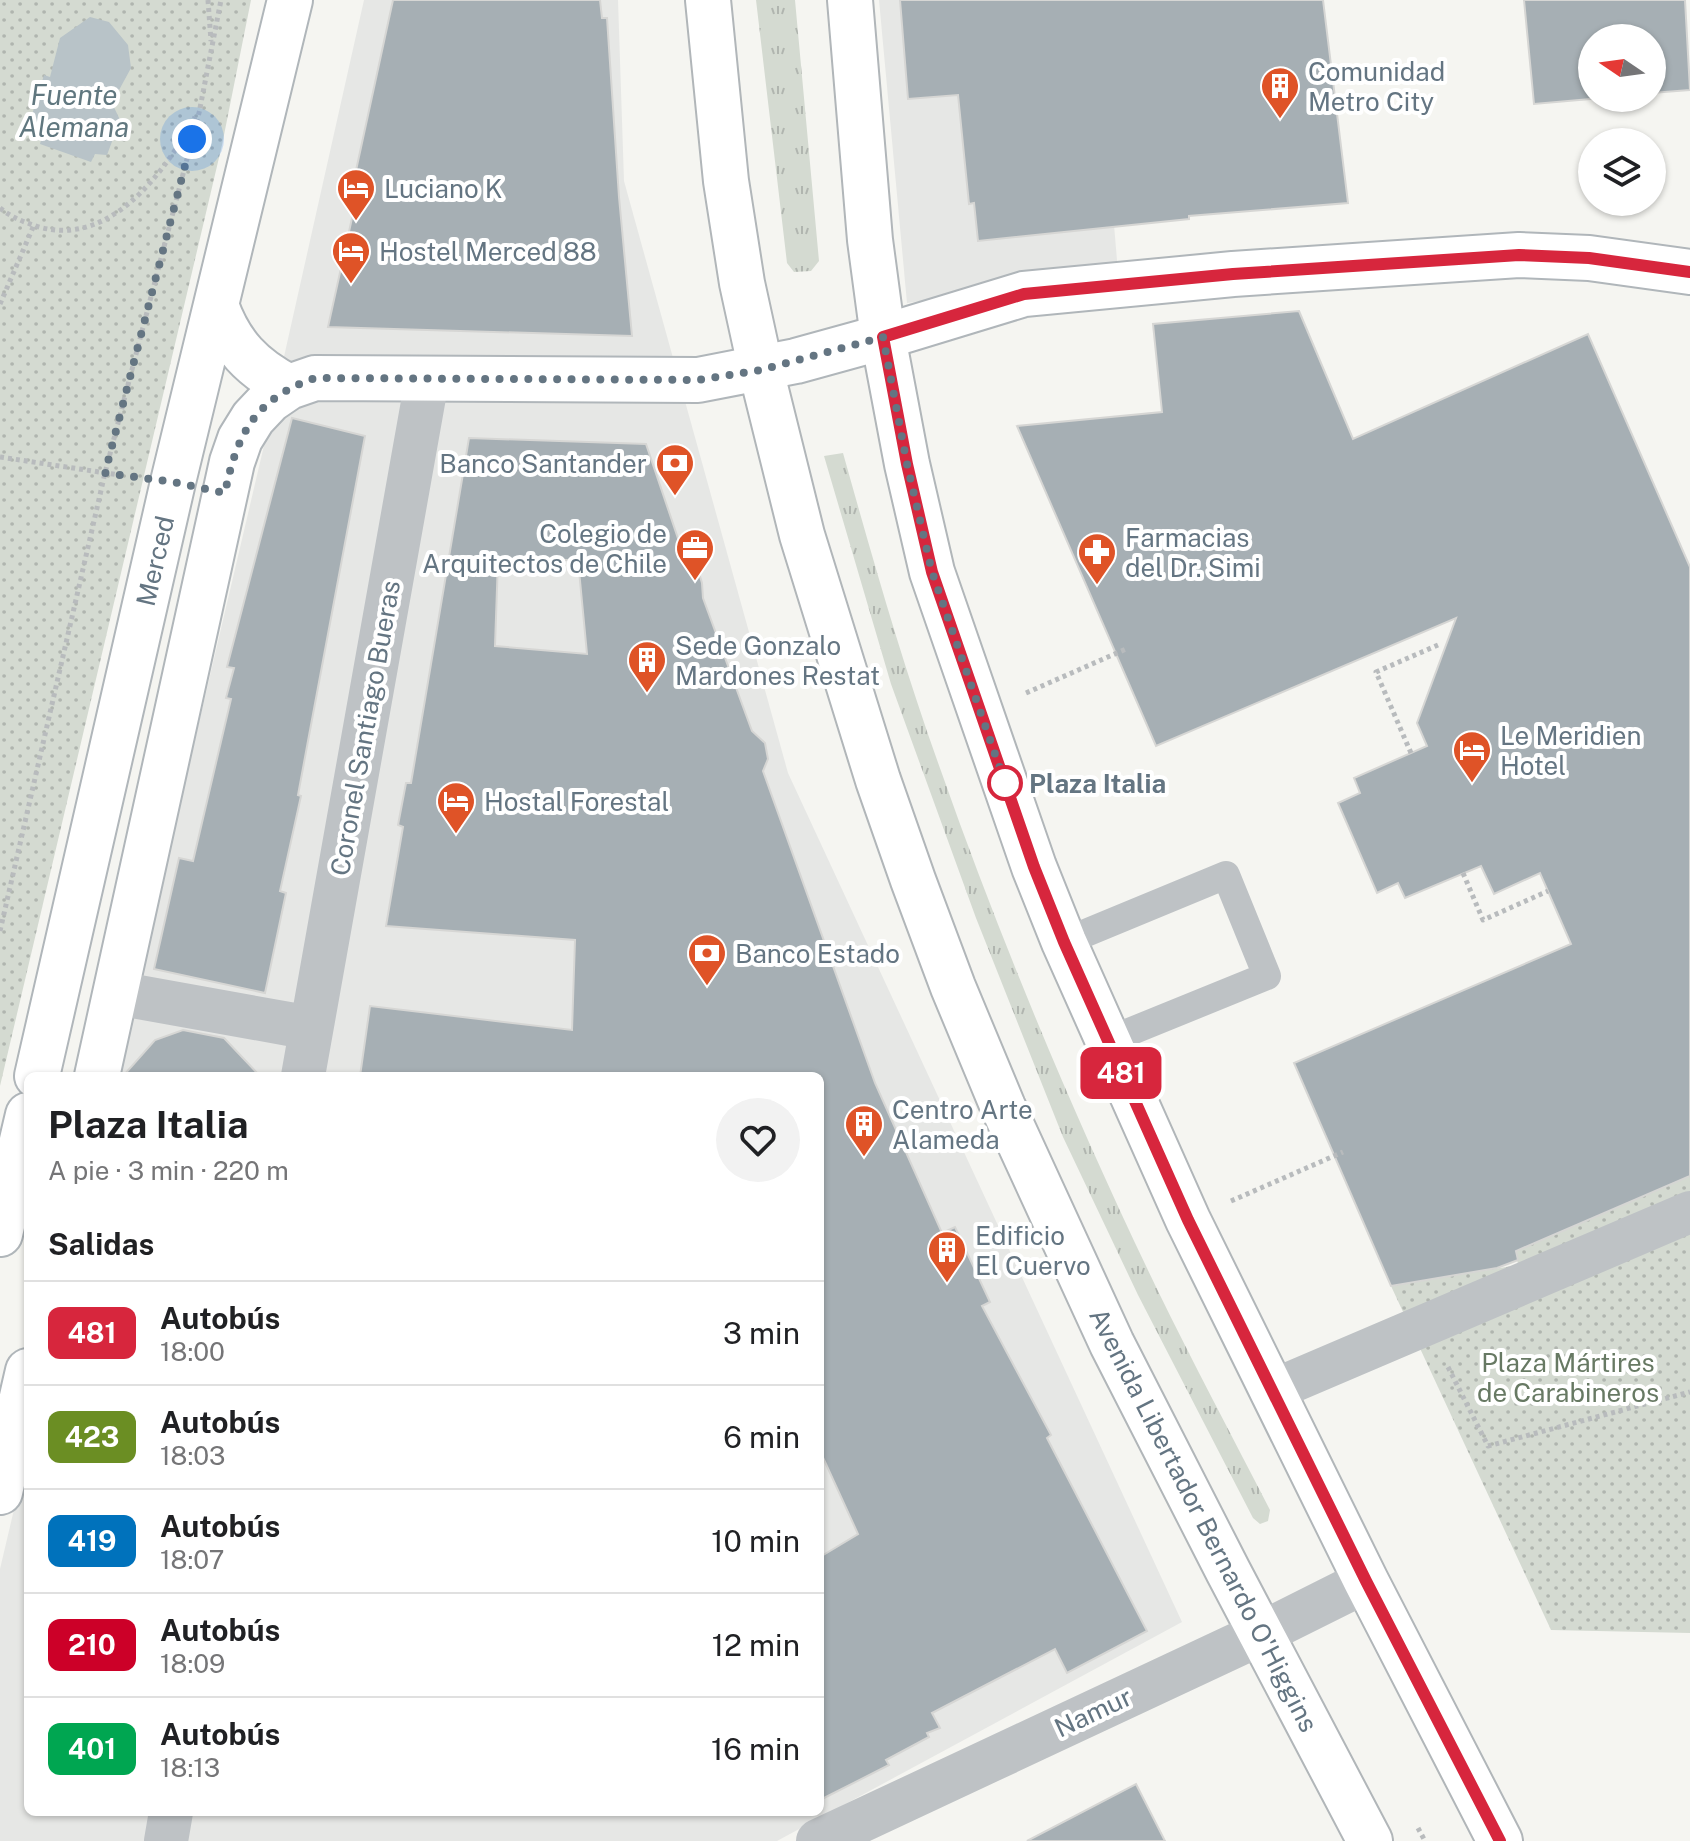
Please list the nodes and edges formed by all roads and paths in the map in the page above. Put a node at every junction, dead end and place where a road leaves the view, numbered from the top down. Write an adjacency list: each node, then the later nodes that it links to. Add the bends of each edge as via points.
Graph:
1 (208, 0): 6 (path)
2 (221, 0): 6 (path)
3 (290, 0): 12 (main road, Merced)
4 (708, 0): 14 (main road, Avenida Libertador Bernardo O'Higgins, via 726,181)
5 (850, 0): 13 (main road)
6 (212, 46): 7 (path)
7 (200, 109): 9 (path, via 150,183 122,208 94,226 70,231); 18 (path)
8 (0, 208): 9 (path)
9 (34, 225): 11 (path)
10 (1690, 272): 13 (main road, via 1519,255 1233,274 1024,294)
11 (0, 304)
12 (216, 305): 16 (main road, via 246,359); 19 (main road, Merced)
13 (883, 337): 14 (main road); 22 (main road, via 932,572)
14 (761, 370): 15 (main road, via 698,380); 46 (main road, Avenida Libertador Bernardo O'Higgins, via 836,648 953,987 1106,1331)
15 (427, 380): 16 (main road, via 343,376); 30 (street, Coronel Santiago Bueras)
16 (289, 387): 29 (main road, Merced, via 253,418 232,462)
17 (0, 457): 18 (path)
18 (105, 473): 19 (path); 26 (path)
19 (173, 482): 32 (main road, Merced)
20 (1438, 645): 23 (path, via 1376,672)
21 (1126, 649): 22 (path)
22 (981, 713): 28 (main road)
23 (1411, 753)
24 (1463, 873): 25 (path, via 1483,920)
25 (1548, 891)
26 (1, 915): 27 (path)
27 (0, 931)
28 (1064, 942): 31 (main road); 31 (lane, via 1226,875 1267,976)
29 (116, 993): 30 (street); 33 (main road, Merced)
30 (311, 1028): 34 (street, Coronel Santiago Bueras)
31 (1107, 1041): 38 (main road)
32 (38, 1072)
33 (98, 1072)
34 (304, 1072)
35 (24, 1132): 39 (main road)
36 (1343, 1152): 38 (path)
37 (1690, 1212): 40 (street)
38 (1188, 1220): 42 (main road)
39 (0, 1234)
40 (1426, 1323): 42 (street); 43 (path, via 1488,1446)
41 (24, 1388): 44 (main road)
42 (1271, 1391): 45 (main road)
43 (1690, 1392)
44 (0, 1492)
45 (1366, 1581): 46 (street, Namur); 51 (main road)
46 (1260, 1634): 49 (street, Namur); 50 (main road, Avenida Libertador Bernardo O'Higgins)
47 (170, 1816): 48 (street)
48 (166, 1841)
49 (818, 1841)
50 (1370, 1841)
51 (1500, 1841)

